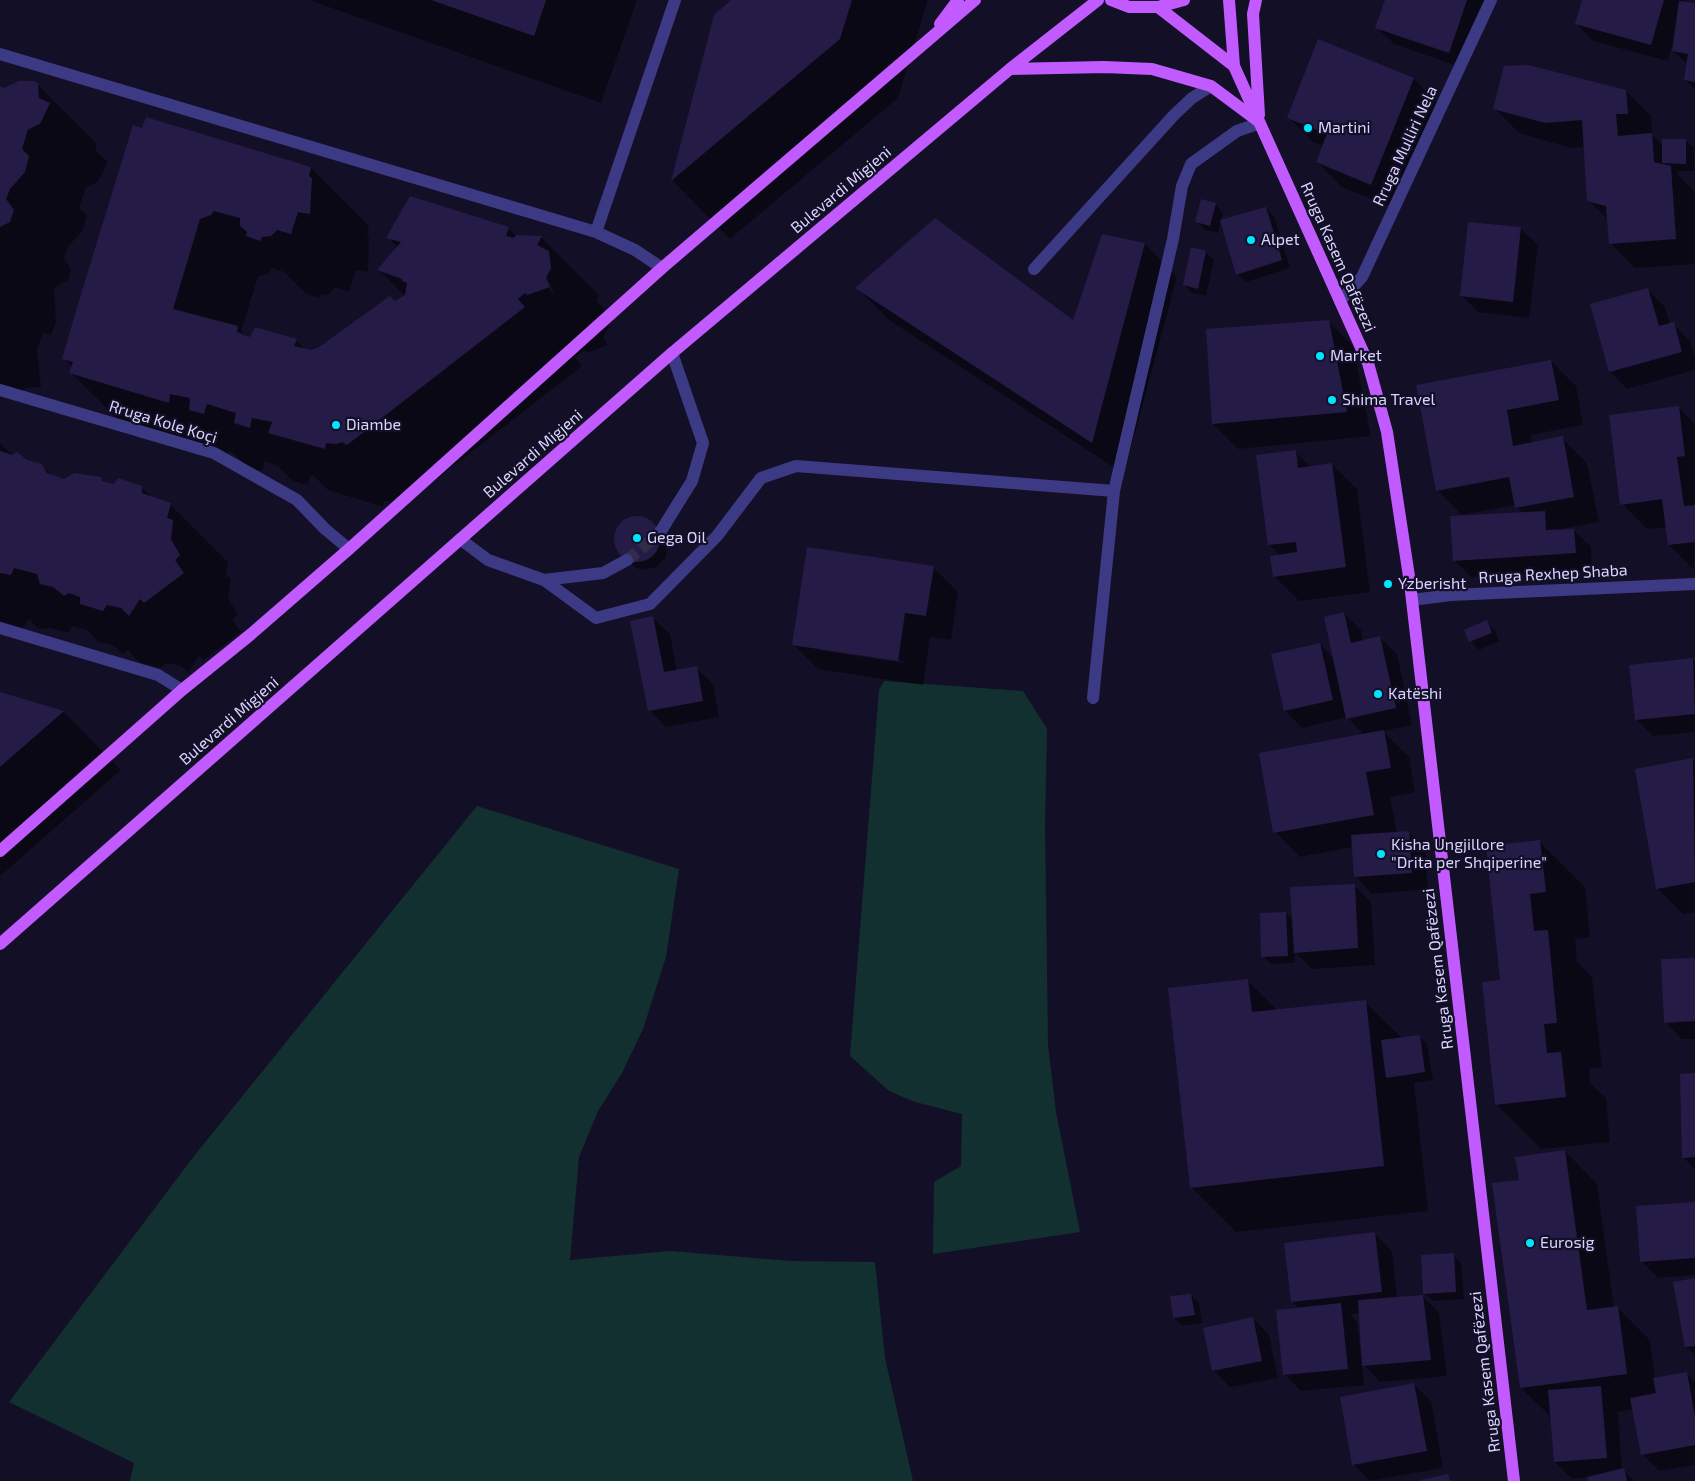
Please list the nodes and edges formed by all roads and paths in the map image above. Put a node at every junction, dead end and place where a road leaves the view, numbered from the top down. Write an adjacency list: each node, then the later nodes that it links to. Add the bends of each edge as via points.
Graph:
1 (675, 0): 17 (street)
2 (958, 0): 11 (main road)
3 (976, 0): 11 (main road)
4 (1098, 0): 14 (main road, Bulevardi Migjeni)
5 (1110, 0): 10 (main road, via 1129,6)
6 (1184, 0): 10 (main road)
7 (1229, 0): 13 (main road, Rruga Kasem Qafëzezi)
8 (1256, 0): 16 (main road, via 1253,14)
9 (1491, 0): 20 (street, Rruga Mulliri Nela, via 1362,277)
10 (1158, 8): 13 (main road, Rruga Kasem Qafëzezi)
11 (923, 45): 18 (main road)
12 (0, 54): 17 (street)
13 (1234, 66): 16 (main road, Rruga Kasem Qafëzezi)
14 (1010, 69): 15 (main road, via 1104,66 1152,69); 21 (main road, Bulevardi Migjeni)
15 (1211, 86): 16 (main road); 19 (street, via 1180,109)
16 (1260, 123): 20 (main road, Rruga Kasem Qafëzezi); 23 (street, via 1236,131 1191,164 1182,186 1173,239)
17 (596, 232): 18 (street, via 635,250)
18 (662, 268): 26 (main road)
19 (1034, 269)
20 (1340, 301): 30 (main road, Rruga Kasem Qafëzezi, via 1368,363 1386,432)
21 (672, 353): 24 (street, via 704,443 692,481); 25 (main road, Bulevardi Migjeni)
22 (0, 390): 26 (street, Rruga Kole Koçi, via 214,453 297,500 325,530)
23 (1114, 491): 28 (street, via 796,466 761,478 717,536 650,604 596,618); 33 (street)
24 (659, 534)
25 (460, 539): 28 (street, via 488,560); 35 (main road, Bulevardi Migjeni)
26 (349, 549): 32 (main road)
27 (627, 560): 28 (street, via 603,573)
28 (544, 580)
29 (1695, 584): 30 (street, Rruga Rexhep Shaba, via 1451,595)
30 (1412, 600): 36 (main road, Rruga Kasem Qafëzezi)
31 (0, 628): 32 (street, via 158,675)
32 (182, 690): 34 (main road)
33 (1093, 698)
34 (0, 851)
35 (0, 944)
36 (1514, 1481)

